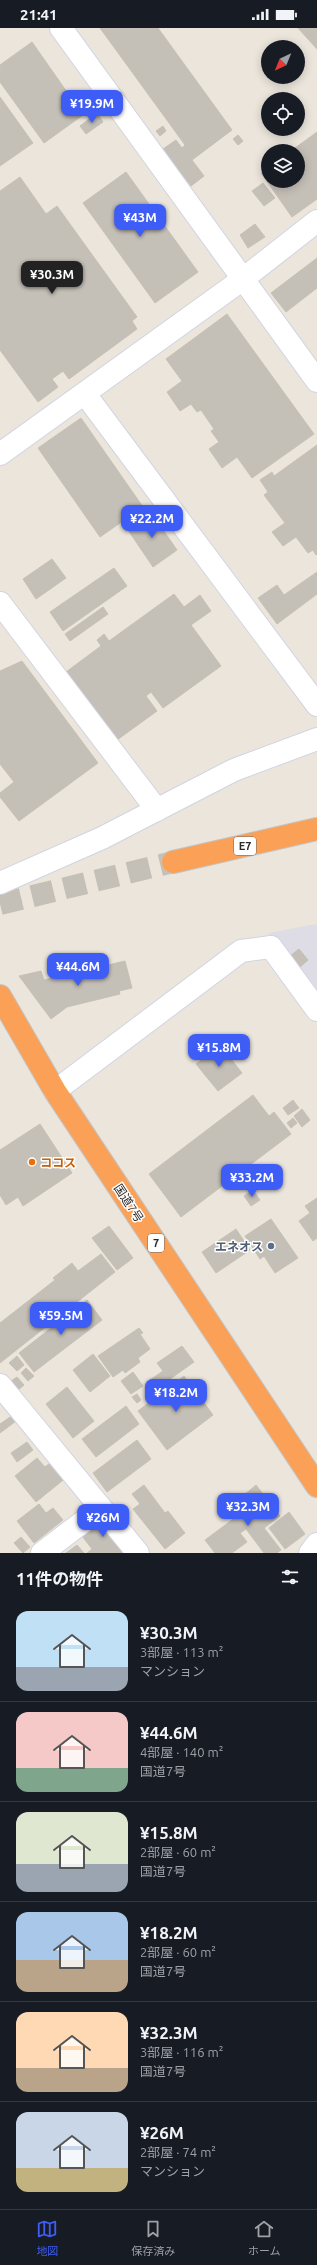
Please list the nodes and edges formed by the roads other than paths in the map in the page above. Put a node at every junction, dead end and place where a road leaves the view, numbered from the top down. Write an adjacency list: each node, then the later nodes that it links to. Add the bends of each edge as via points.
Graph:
1 (61, 28): 3 (street)
2 (317, 221): 3 (street)
3 (243, 278): 4 (street); 5 (street)
4 (317, 380)
5 (85, 394): 6 (street); 8 (street)
6 (0, 454)
7 (0, 603): 10 (street)
8 (317, 705)
9 (317, 739): 10 (street, via 234,770)
10 (157, 810): 13 (street, via 102,838)
11 (317, 829): 12 (highway, E7)
12 (173, 862)
13 (0, 883)
14 (0, 996): 16 (highway, 国道7号 / 7)
15 (317, 1010): 16 (street, via 271,947 241,951)
16 (55, 1091): 18 (highway, 国道7号 / 7)
17 (0, 1385): 19 (street)
18 (317, 1486)
19 (101, 1508): 21 (street); 22 (street)
20 (317, 1544): 23 (street)
21 (42, 1553)
22 (138, 1553)
23 (310, 1553)

